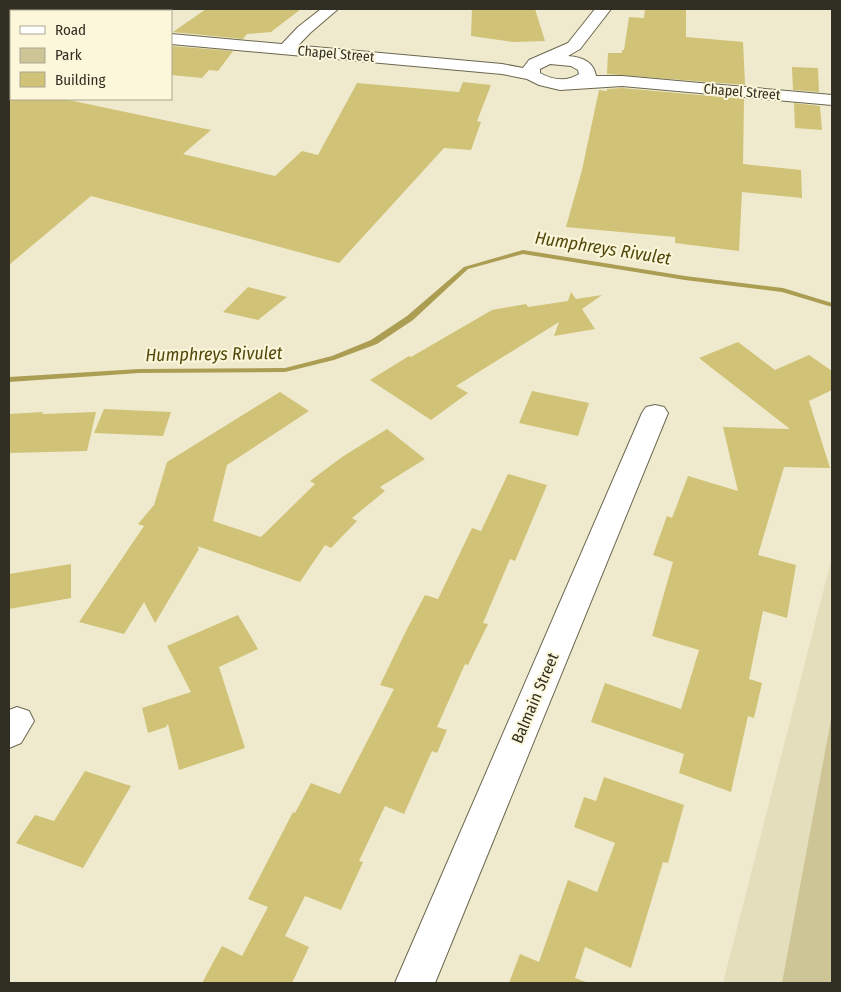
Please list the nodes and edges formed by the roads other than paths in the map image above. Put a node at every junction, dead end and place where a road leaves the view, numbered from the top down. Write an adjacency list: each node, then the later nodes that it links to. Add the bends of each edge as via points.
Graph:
1 (330, 9): 5 (street)
2 (603, 9): 4 (street)
3 (172, 39): 5 (street, Chapel Street)
4 (574, 46): 6 (street); 7 (street)
5 (285, 50): 6 (street, Chapel Street, via 502,69)
6 (539, 66): 7 (street, via 566,59); 7 (street, via 537,78 552,83)
7 (582, 71): 8 (street, Chapel Street, via 622,81)
8 (832, 100)
9 (655, 413): 10 (street, Balmain Street)
10 (415, 983)

